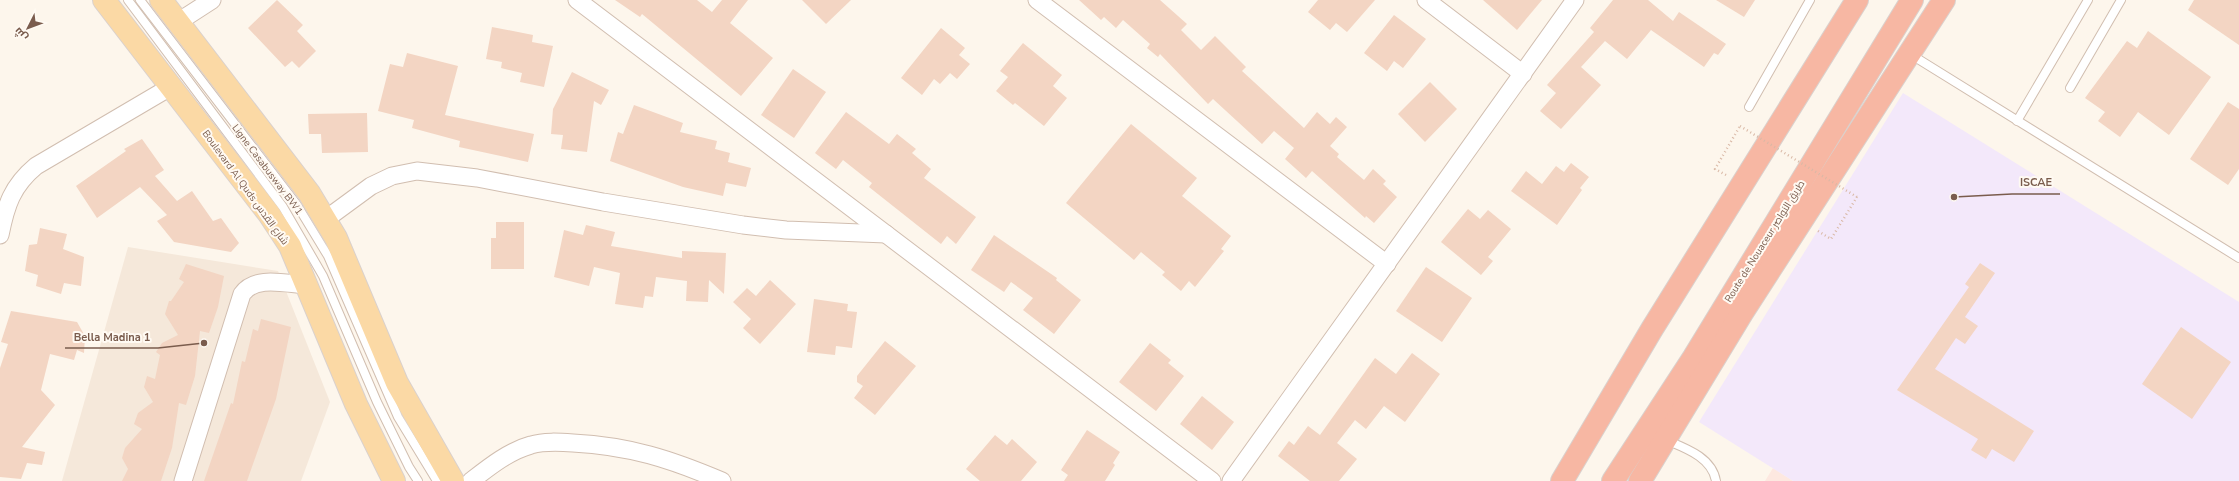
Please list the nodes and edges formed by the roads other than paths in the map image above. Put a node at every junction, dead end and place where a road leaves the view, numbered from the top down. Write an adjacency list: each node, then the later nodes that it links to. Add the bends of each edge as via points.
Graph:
1 (104, 0): 19 (main road, Boulevard Al Quds شارع القدس)
2 (128, 0): 32 (lane, Ligne Casabusway BW1, via 283,207 323,276 377,402)
3 (140, 0): 33 (lane, Ligne Casabusway BW1, via 297,205 328,256 398,417)
4 (162, 0): 16 (main road)
5 (212, 0): 16 (street)
6 (577, 0): 24 (street)
7 (1037, 0): 27 (street)
8 (1426, 0): 18 (street)
9 (1575, 0): 18 (street)
10 (1810, 0): 21 (lane)
11 (1857, 0): 39 (highway, via 1652,329)
12 (1912, 0): 40 (highway, Route de Nouaceur طريق النواصر, via 1694,356)
13 (1944, 0): 17 (highway)
14 (2088, 0): 22 (lane)
15 (2122, 0): 20 (lane)
16 (178, 22): 23 (main road, via 309,193)
17 (1910, 54): 22 (lane); 29 (highway, via 1746,307)
18 (1523, 74): 27 (street)
19 (172, 86): 25 (street, via 23,176 8,203); 28 (main road, Boulevard Al Quds شارع القدس, via 269,214 290,246)
20 (2070, 88)
21 (1748, 107)
22 (2018, 121): 26 (lane)
23 (326, 219): 24 (street, via 371,186 392,176 418,171 477,178 743,225 786,230); 34 (main road, via 397,383)
24 (886, 234): 37 (street)
25 (0, 235)
26 (2239, 258)
27 (1387, 264): 38 (street)
28 (306, 285): 30 (street, via 257,282 245,289); 31 (main road, Boulevard Al Quds شارع القدس, via 356,404)
29 (1665, 440): 41 (highway); 42 (lane, via 1707,462 1715,473)
30 (184, 481)
31 (394, 481)
32 (418, 481)
33 (437, 481)
34 (452, 481)
35 (471, 481): 36 (street, via 512,452 531,444 554,442 633,450 672,460)
36 (722, 481)
37 (1212, 481)
38 (1231, 481)
39 (1562, 481)
40 (1613, 481)
41 (1640, 481)
42 (1716, 481)

